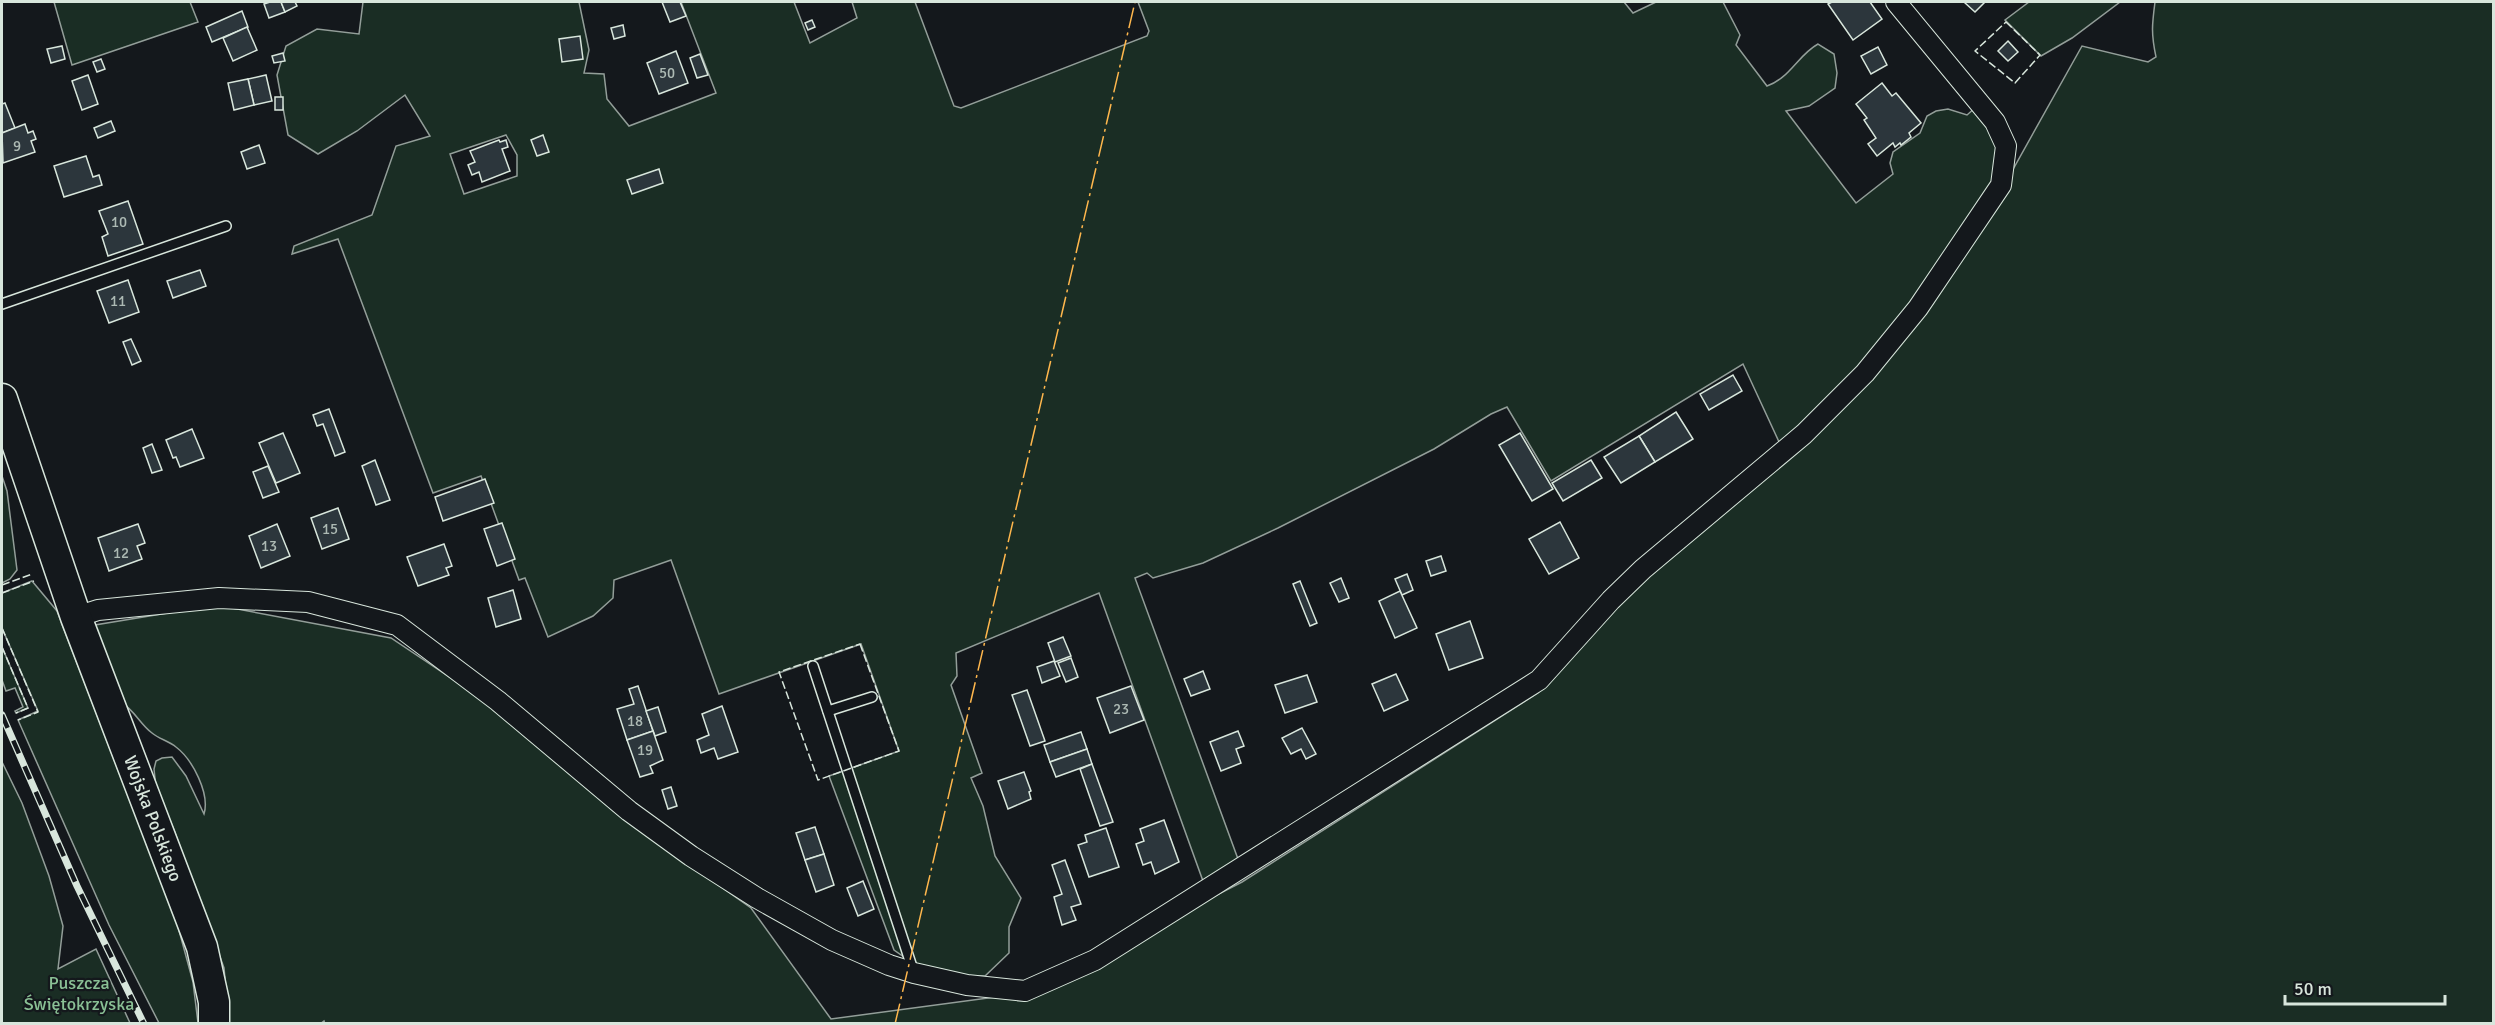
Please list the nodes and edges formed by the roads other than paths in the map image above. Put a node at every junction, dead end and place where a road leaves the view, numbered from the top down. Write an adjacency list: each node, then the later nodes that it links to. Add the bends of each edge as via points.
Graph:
1 (1896, 2): 9 (street, via 1995,122 2006,146 2001,185 1918,308 1865,373 1811,426 1643,568 1539,680 1095,960 1025,991 967,985)
2 (226, 226): 3 (lane)
3 (2, 304)
4 (2, 399): 5 (main road, Wojska Polskiego)
5 (76, 617): 9 (street, via 98,610 219,598 308,602 397,626 498,701 629,811 692,856 832,940); 10 (main road, Wojska Polskiego, via 202,947 214,1002)
6 (813, 666): 8 (lane)
7 (872, 696): 8 (lane)
8 (828, 711): 9 (lane)
9 (914, 973)
10 (214, 1023)

